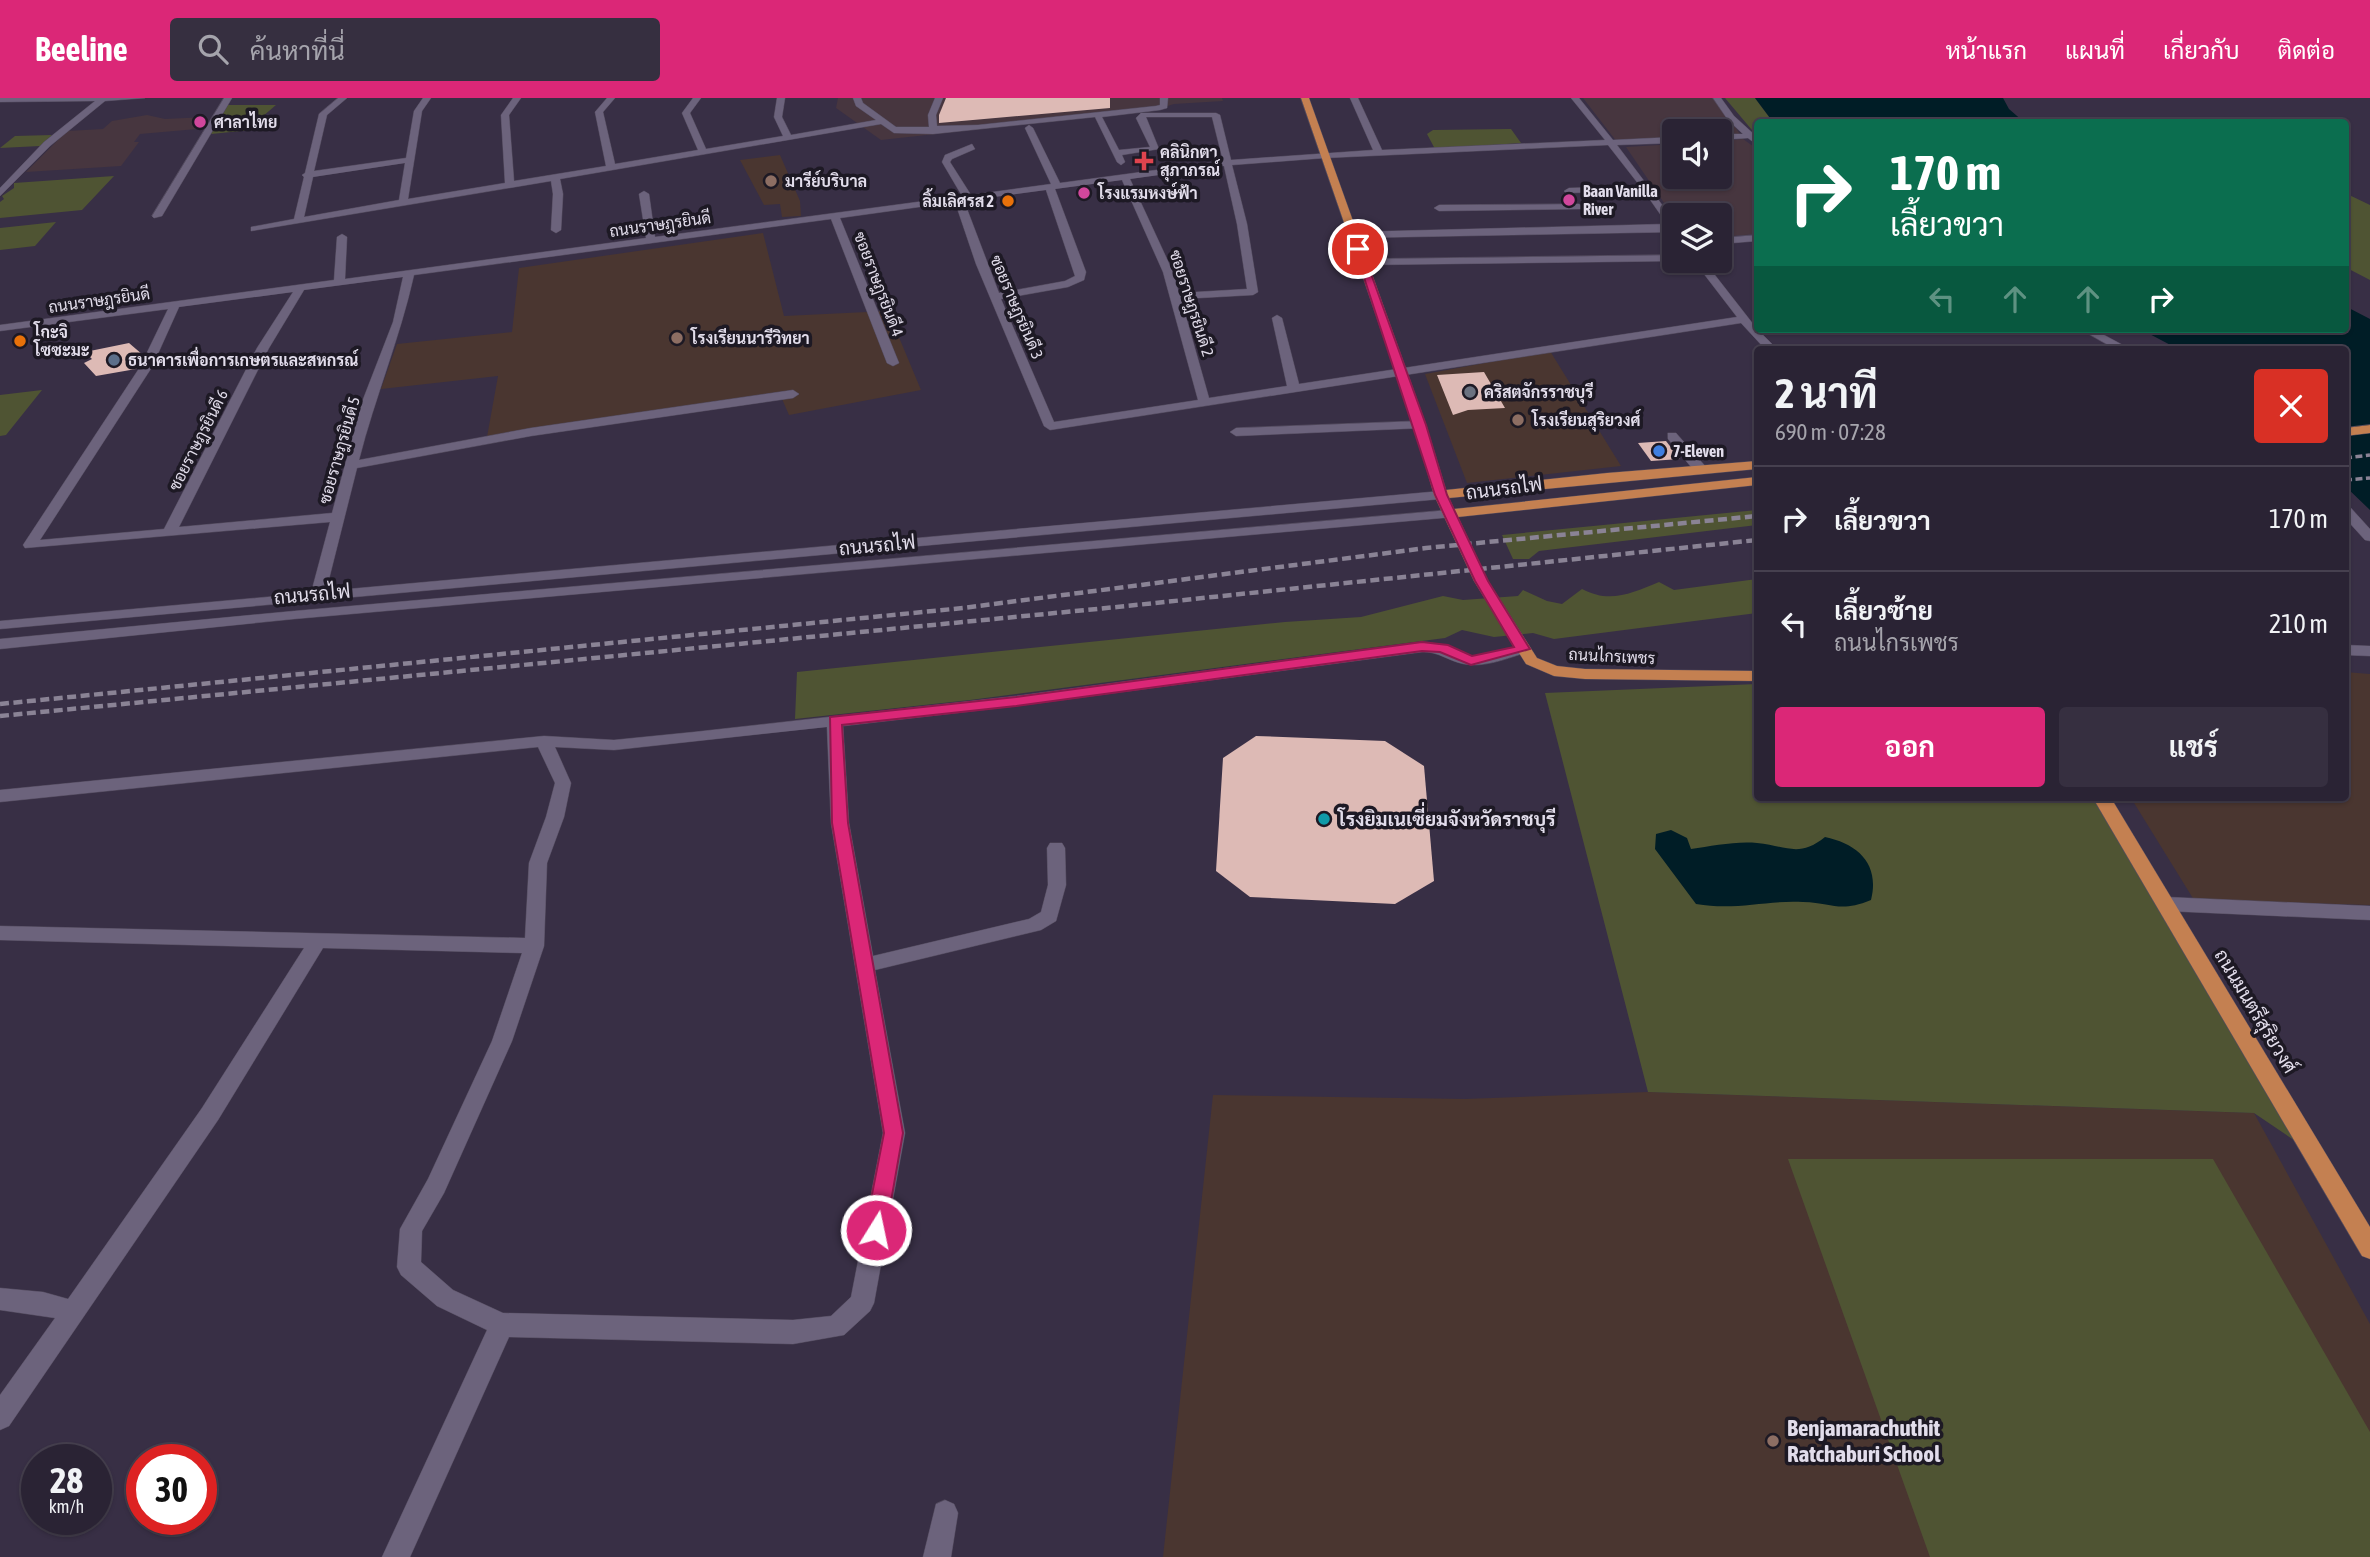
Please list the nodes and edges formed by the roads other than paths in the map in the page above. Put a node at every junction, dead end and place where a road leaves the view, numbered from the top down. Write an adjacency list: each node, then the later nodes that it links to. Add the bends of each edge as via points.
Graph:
1 (141, 98): 16 (street)
2 (228, 98): 51 (street)
3 (343, 98): 36 (street, via 323,114)
4 (428, 98): 33 (street, via 418,111)
5 (517, 98): 40 (street, via 505,115)
6 (611, 98): 35 (street, via 599,112)
7 (698, 98): 29 (street, via 686,113)
8 (781, 98): 23 (street, via 778,117)
9 (857, 98): 19 (street)
10 (939, 98): 21 (street, via 932,115)
11 (1164, 98): 21 (street, via 1164,106 1157,108)
12 (1305, 98): 32 (main road, ถนนไกรเพชร)
13 (1354, 98): 31 (street)
14 (1576, 98): 27 (street)
15 (1717, 98): 22 (street)
16 (104, 99): 17 (street); 44 (street, via 47,144)
17 (0, 100)
18 (1099, 118): 30 (street, ซอยราษฎรยินดี 2)
19 (881, 122): 21 (street, via 894,130); 23 (street)
20 (1029, 128): 41 (street)
21 (933, 131)
22 (1747, 136): 24 (street); 25 (street)
23 (788, 137): 29 (street)
24 (1732, 137)
25 (1754, 140)
26 (1662, 141): 27 (street, ถนนราษฎรยินดี)
27 (1612, 144): 31 (street, ถนนราษฎรยินดี); 42 (street)
28 (972, 147): 46 (street, ซอยราษฎรยินดี 3, via 946,162)
29 (703, 151): 35 (street)
30 (1117, 153): 34 (street, via 1154,149 1141,116 1212,113 1216,114); 37 (street, ซอยราษฎรยินดี 2)
31 (1379, 154): 32 (street, ถนนราษฎรยินดี)
32 (1325, 155): 34 (street, ถนนราษฎรยินดี); 58 (main road, ถนนไกรเพชร)
33 (408, 160): 36 (street); 47 (street, via 403,202)
34 (1226, 163): 37 (street, ถนนราษฎรยินดี); 69 (street, via 1253,292)
35 (611, 167): 38 (street)
36 (306, 174): 53 (street)
37 (1126, 176): 41 (street, ถนนราษฎรยินดี); 69 (street, ซอยราษฎรยินดี 2)
38 (555, 177): 40 (street); 57 (street)
39 (1562, 180): 43 (street)
40 (510, 184): 47 (street)
41 (1053, 186): 46 (street, ถนนราษฎรยินดี); 70 (street, via 1080,278)
42 (1647, 188): 43 (street); 50 (street)
43 (1569, 191): 48 (street)
44 (0, 193)
45 (644, 194): 62 (street)
46 (964, 199): 52 (street, ถนนราษฎรยินดี); 70 (street, ซอยราษฎรยินดี 3)
47 (397, 204): 53 (street)
48 (1579, 207): 49 (street); 56 (street)
49 (1440, 208)
50 (1662, 210)
51 (157, 216)
52 (835, 216): 62 (street, ถนนราษฎรยินดี); 80 (street, ซอยราษฎรยินดี 4)
53 (298, 221): 55 (street)
54 (1662, 228): 56 (street)
55 (254, 229)
56 (1594, 229): 58 (street)
57 (556, 230)
58 (1353, 235): 64 (main road, ถนนไกรเพชร)
59 (342, 237): 67 (street)
60 (1754, 238): 61 (street)
61 (1732, 240)
62 (651, 242): 66 (street, ถนนราษฎรยินดี)
63 (1662, 258): 64 (street)
64 (1363, 262): 81 (main road, ถนนไกรเพชร)
65 (1708, 273): 73 (street)
66 (409, 275): 67 (street, ถนนราษฎรยินดี); 90 (street, ซอยราษฎรยินดี 5)
67 (339, 285): 68 (street, ถนนราษฎรยินดี)
68 (299, 289): 71 (street, ถนนราษฎรยินดี); 98 (street, ซอยราษฎรยินดี 6, via 263,348)
69 (1176, 296): 84 (street, ซอยราษฎรยินดี 2)
70 (995, 297): 84 (street, ซอยราษฎรยินดี 3, via 1051,426)
71 (175, 305): 74 (street, ถนนราษฎรยินดี); 98 (street, via 146,367 30,545)
72 (1277, 318): 82 (street)
73 (1744, 319): 75 (street); 81 (street)
74 (0, 328)
75 (1754, 330)
76 (1757, 333): 78 (street)
77 (2093, 333): 79 (street)
78 (1768, 346)
79 (2118, 346)
80 (893, 363)
81 (1401, 373): 82 (street); 85 (main road, ถนนไกรเพชร)
82 (1294, 389): 84 (street)
83 (793, 394): 90 (street, via 531,432)
84 (1205, 404)
85 (1420, 425): 87 (street); 94 (main road, ถนนไกรเพชร)
86 (2370, 429): 88 (main road)
87 (1236, 432)
88 (2349, 432)
89 (1672, 436): 92 (street)
90 (353, 465): 97 (street, ซอยราษฎรยินดี 5)
91 (1754, 465): 92 (main road, ถนนรถไฟ)
92 (1701, 470): 94 (main road, ถนนรถไฟ)
93 (1754, 481): 95 (main road, ถนนรถไฟ)
94 (1441, 495): 95 (main road, ถนนไกรเพชร); 100 (street, ถนนรถไฟ)
95 (1449, 514): 103 (street, ถนนรถไฟ); 105 (main road, ถนนไกรเพชร)
96 (2349, 514): 99 (street)
97 (336, 517): 98 (street); 100 (street, ซอยราษฎรยินดี 5)
98 (169, 533)
99 (2370, 537)
100 (318, 595): 101 (street, ถนนรถไฟ)
101 (67, 619): 102 (street, ถนนรถไฟ); 103 (street)
102 (0, 625)
103 (52, 640): 104 (street, ถนนรถไฟ)
104 (0, 644)
105 (1521, 646): 108 (main road, ถนนไกรเพชร, via 1531,662 1554,671); 109 (street, via 1471,660 1443,648 1422,647)
106 (2349, 650): 107 (street)
107 (2370, 652)
108 (1754, 676)
109 (835, 721): 110 (street, via 614,745); 119 (street, via 840,823)
110 (544, 741): 111 (street); 118 (street, via 563,783 538,863)
111 (0, 796)
112 (2104, 801): 114 (main road, ถนนมนตรีสุริยวงศ์)
113 (1056, 848): 119 (street, via 1057,885 1049,916 1034,925)
114 (2166, 904): 115 (street); 120 (main road, ถนนมนตรีสุริยวงศ์)
115 (2370, 912)
116 (0, 933): 117 (street)
117 (319, 939): 118 (street); 122 (street, via 210,1114)
118 (534, 946): 123 (street, via 502,1041 436,1186 411,1229 409,1267 445,1298)
119 (866, 965): 123 (street, via 894,1133 862,1303 836,1327 793,1332)
120 (2370, 1248)
121 (0, 1299): 122 (street, via 43,1303)
122 (74, 1312): 124 (street)
123 (502, 1325): 126 (street)
124 (0, 1418)
125 (945, 1513): 127 (street)
126 (396, 1557)
127 (937, 1557)

